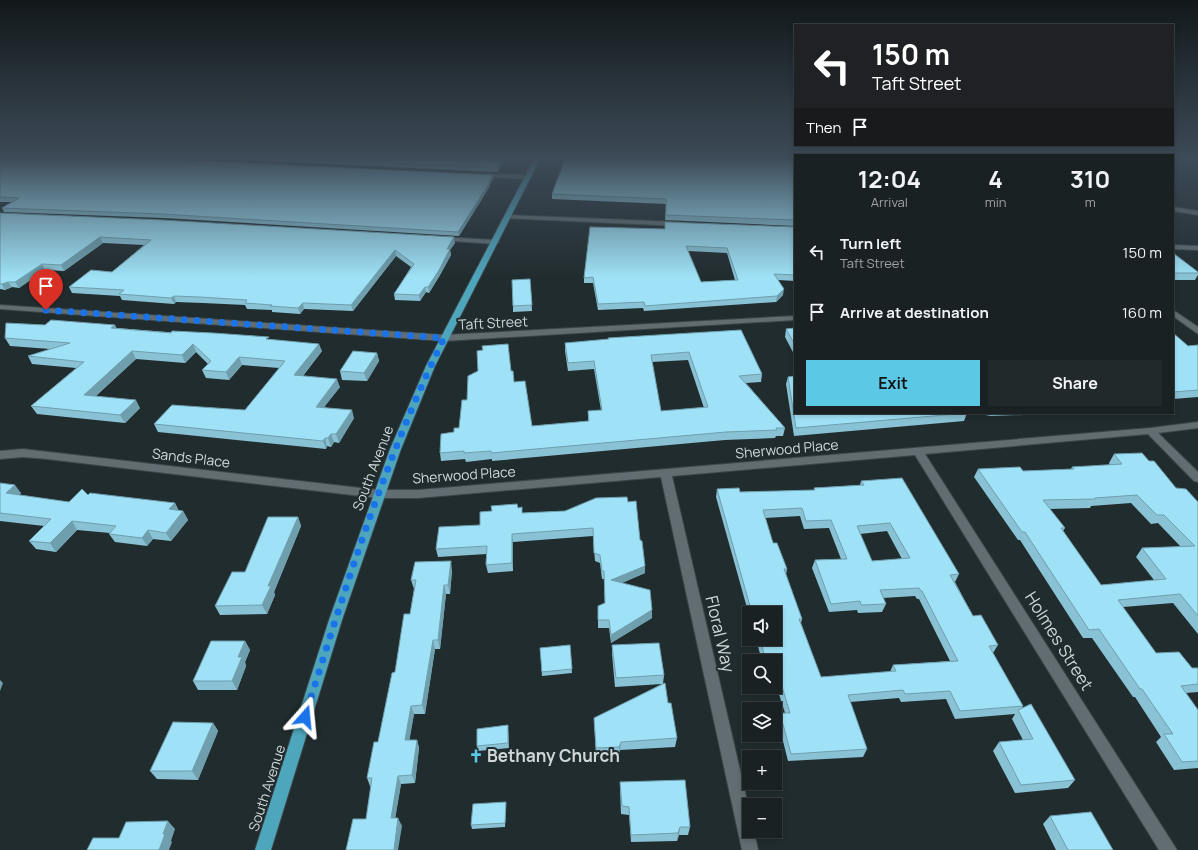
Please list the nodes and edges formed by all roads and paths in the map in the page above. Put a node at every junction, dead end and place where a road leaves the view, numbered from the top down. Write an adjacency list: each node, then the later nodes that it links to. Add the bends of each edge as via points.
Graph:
1 (517, 199): 4 (main road, South Avenue)
2 (1174, 209): 3 (street)
3 (1198, 212)
4 (507, 217): 5 (street); 7 (main road, South Avenue)
5 (685, 224)
6 (432, 238): 7 (street)
7 (495, 242): 14 (main road, South Avenue)
8 (1174, 247): 9 (street)
9 (1198, 248)
10 (0, 307): 14 (street, Taft Street)
11 (1174, 313): 13 (street)
12 (794, 318): 14 (street, Taft Street)
13 (1198, 331)
14 (444, 338): 21 (main road, South Avenue, via 419,391)
15 (1198, 425): 16 (street, Sherwood Place)
16 (1150, 431): 17 (street, Sherwood Place); 20 (street)
17 (918, 451): 19 (street, Sherwood Place); 24 (street, Holmes Street)
18 (0, 455): 21 (street, Sands Place, via 47,455)
19 (666, 473): 21 (street, Sherwood Place, via 418,494); 23 (street, Floral Way)
20 (1198, 478)
21 (378, 494): 22 (main road, South Avenue)
22 (262, 850)
23 (750, 850)
24 (1169, 850)

